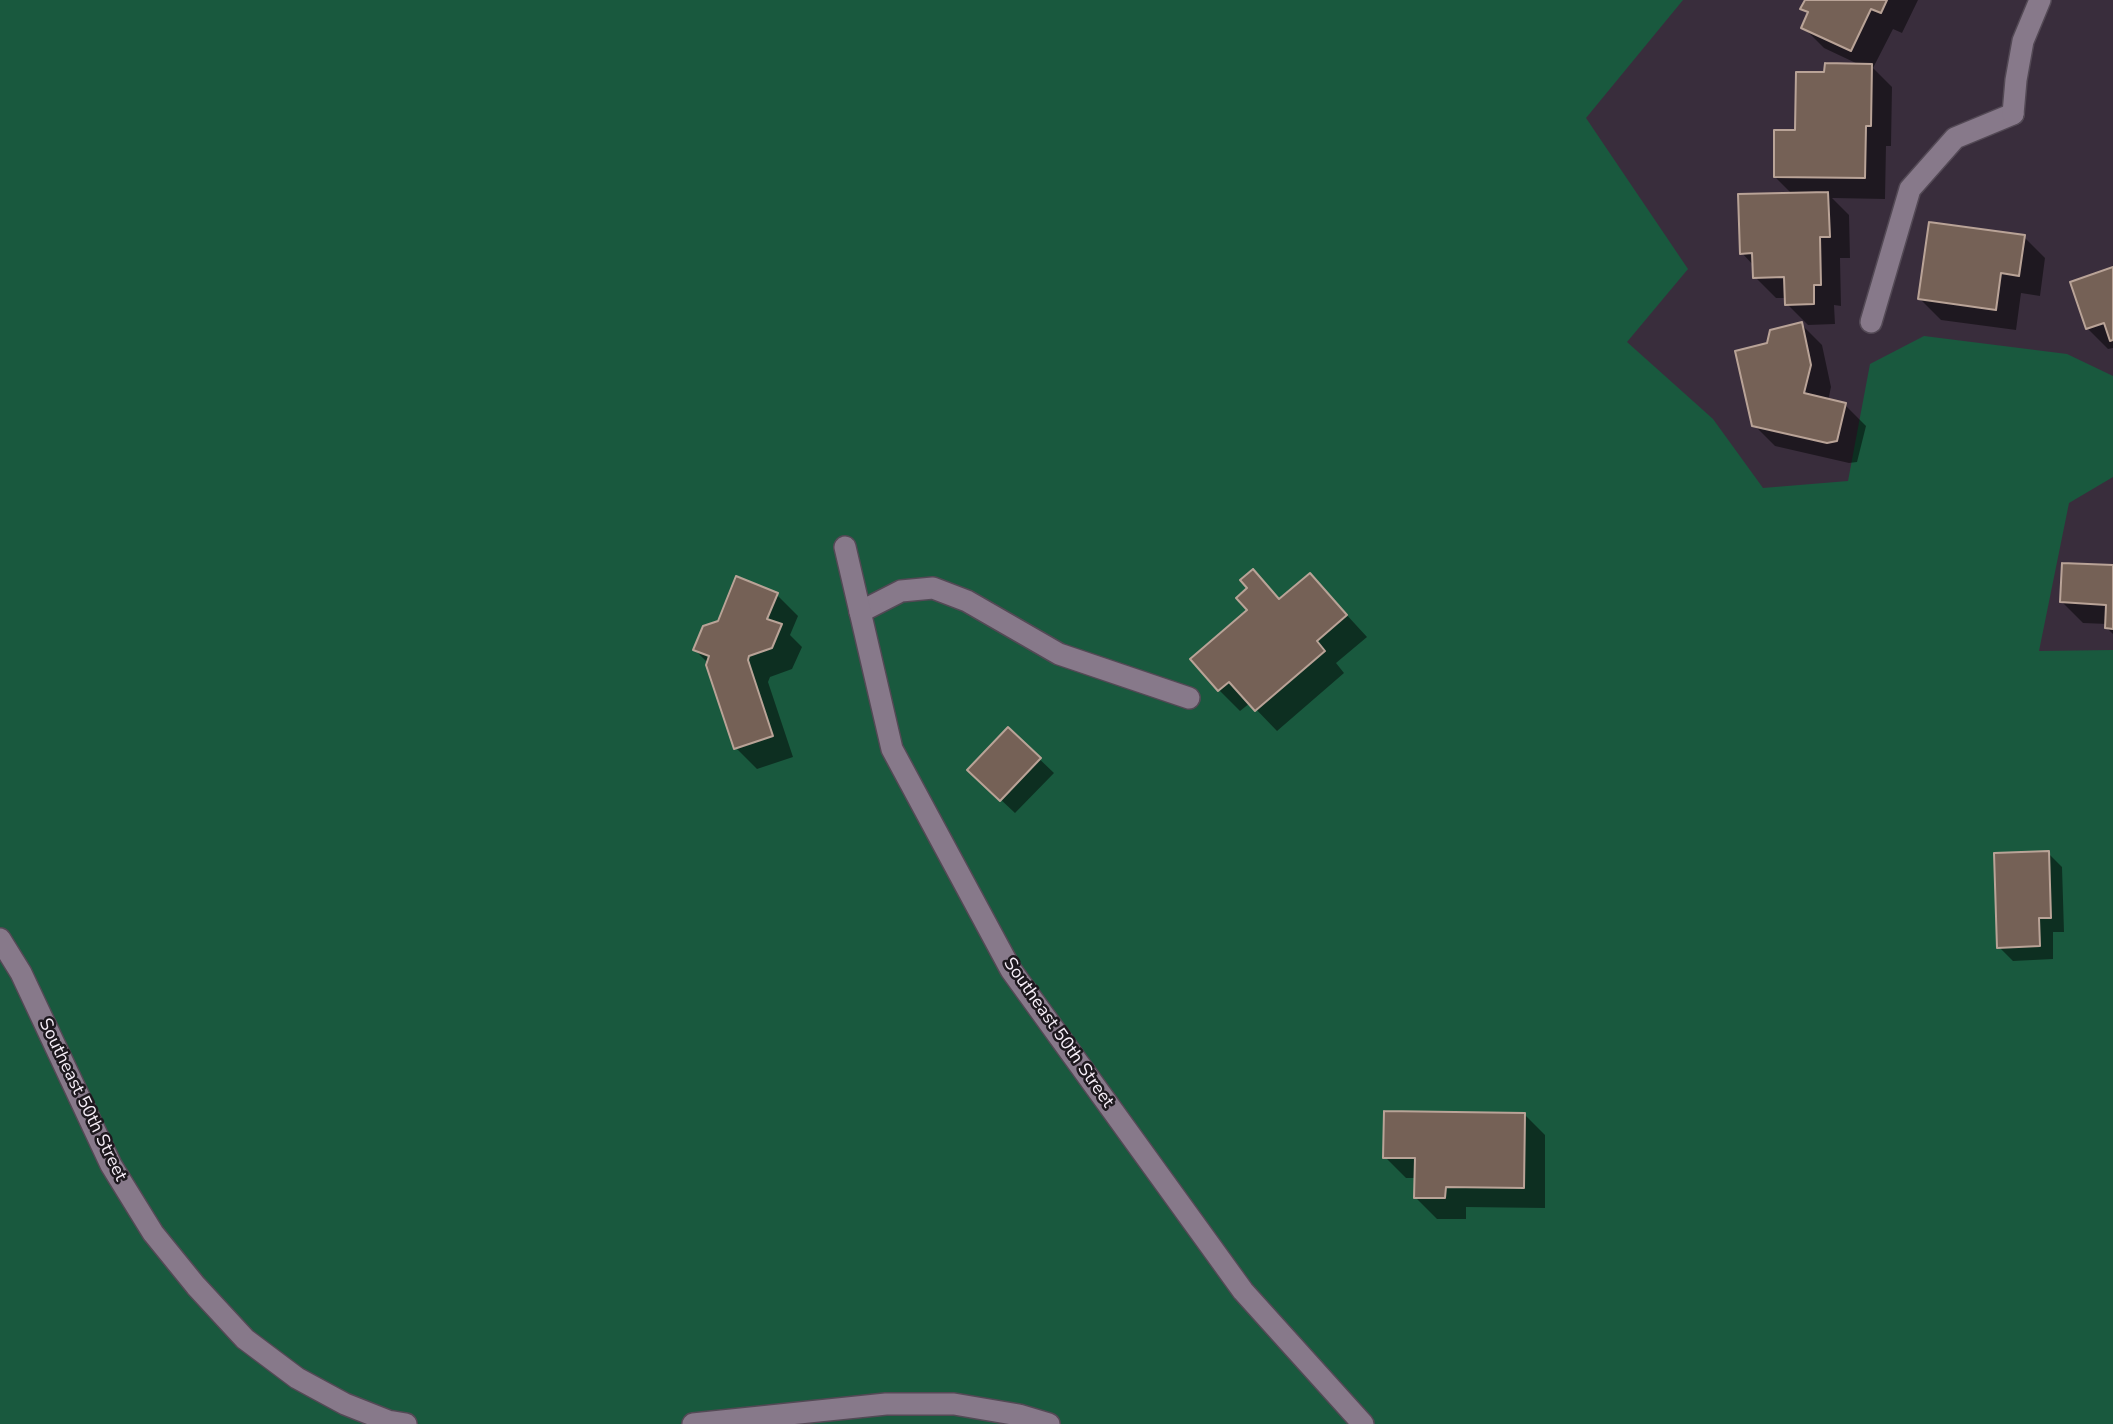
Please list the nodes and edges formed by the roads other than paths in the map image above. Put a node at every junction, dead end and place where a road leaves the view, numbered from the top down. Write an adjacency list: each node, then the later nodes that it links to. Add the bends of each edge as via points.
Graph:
1 (2040, 0): 2 (street, via 2023,41 2013,114 1955,138 1910,189)
2 (1871, 322)
3 (845, 547): 4 (street, Southeast 50th Street)
4 (860, 612): 5 (street, via 901,591 933,588 967,601 1059,654); 10 (street, Southeast 50th Street, via 892,749 1011,970 1243,1291)
5 (1189, 698)
6 (0, 939): 7 (street, Southeast 50th Street, via 21,973 111,1165 153,1233 196,1286 245,1339 297,1378 345,1404)
7 (405, 1424)
8 (693, 1424): 9 (street, via 886,1404 954,1404)
9 (1049, 1424)
10 (1363, 1424)

